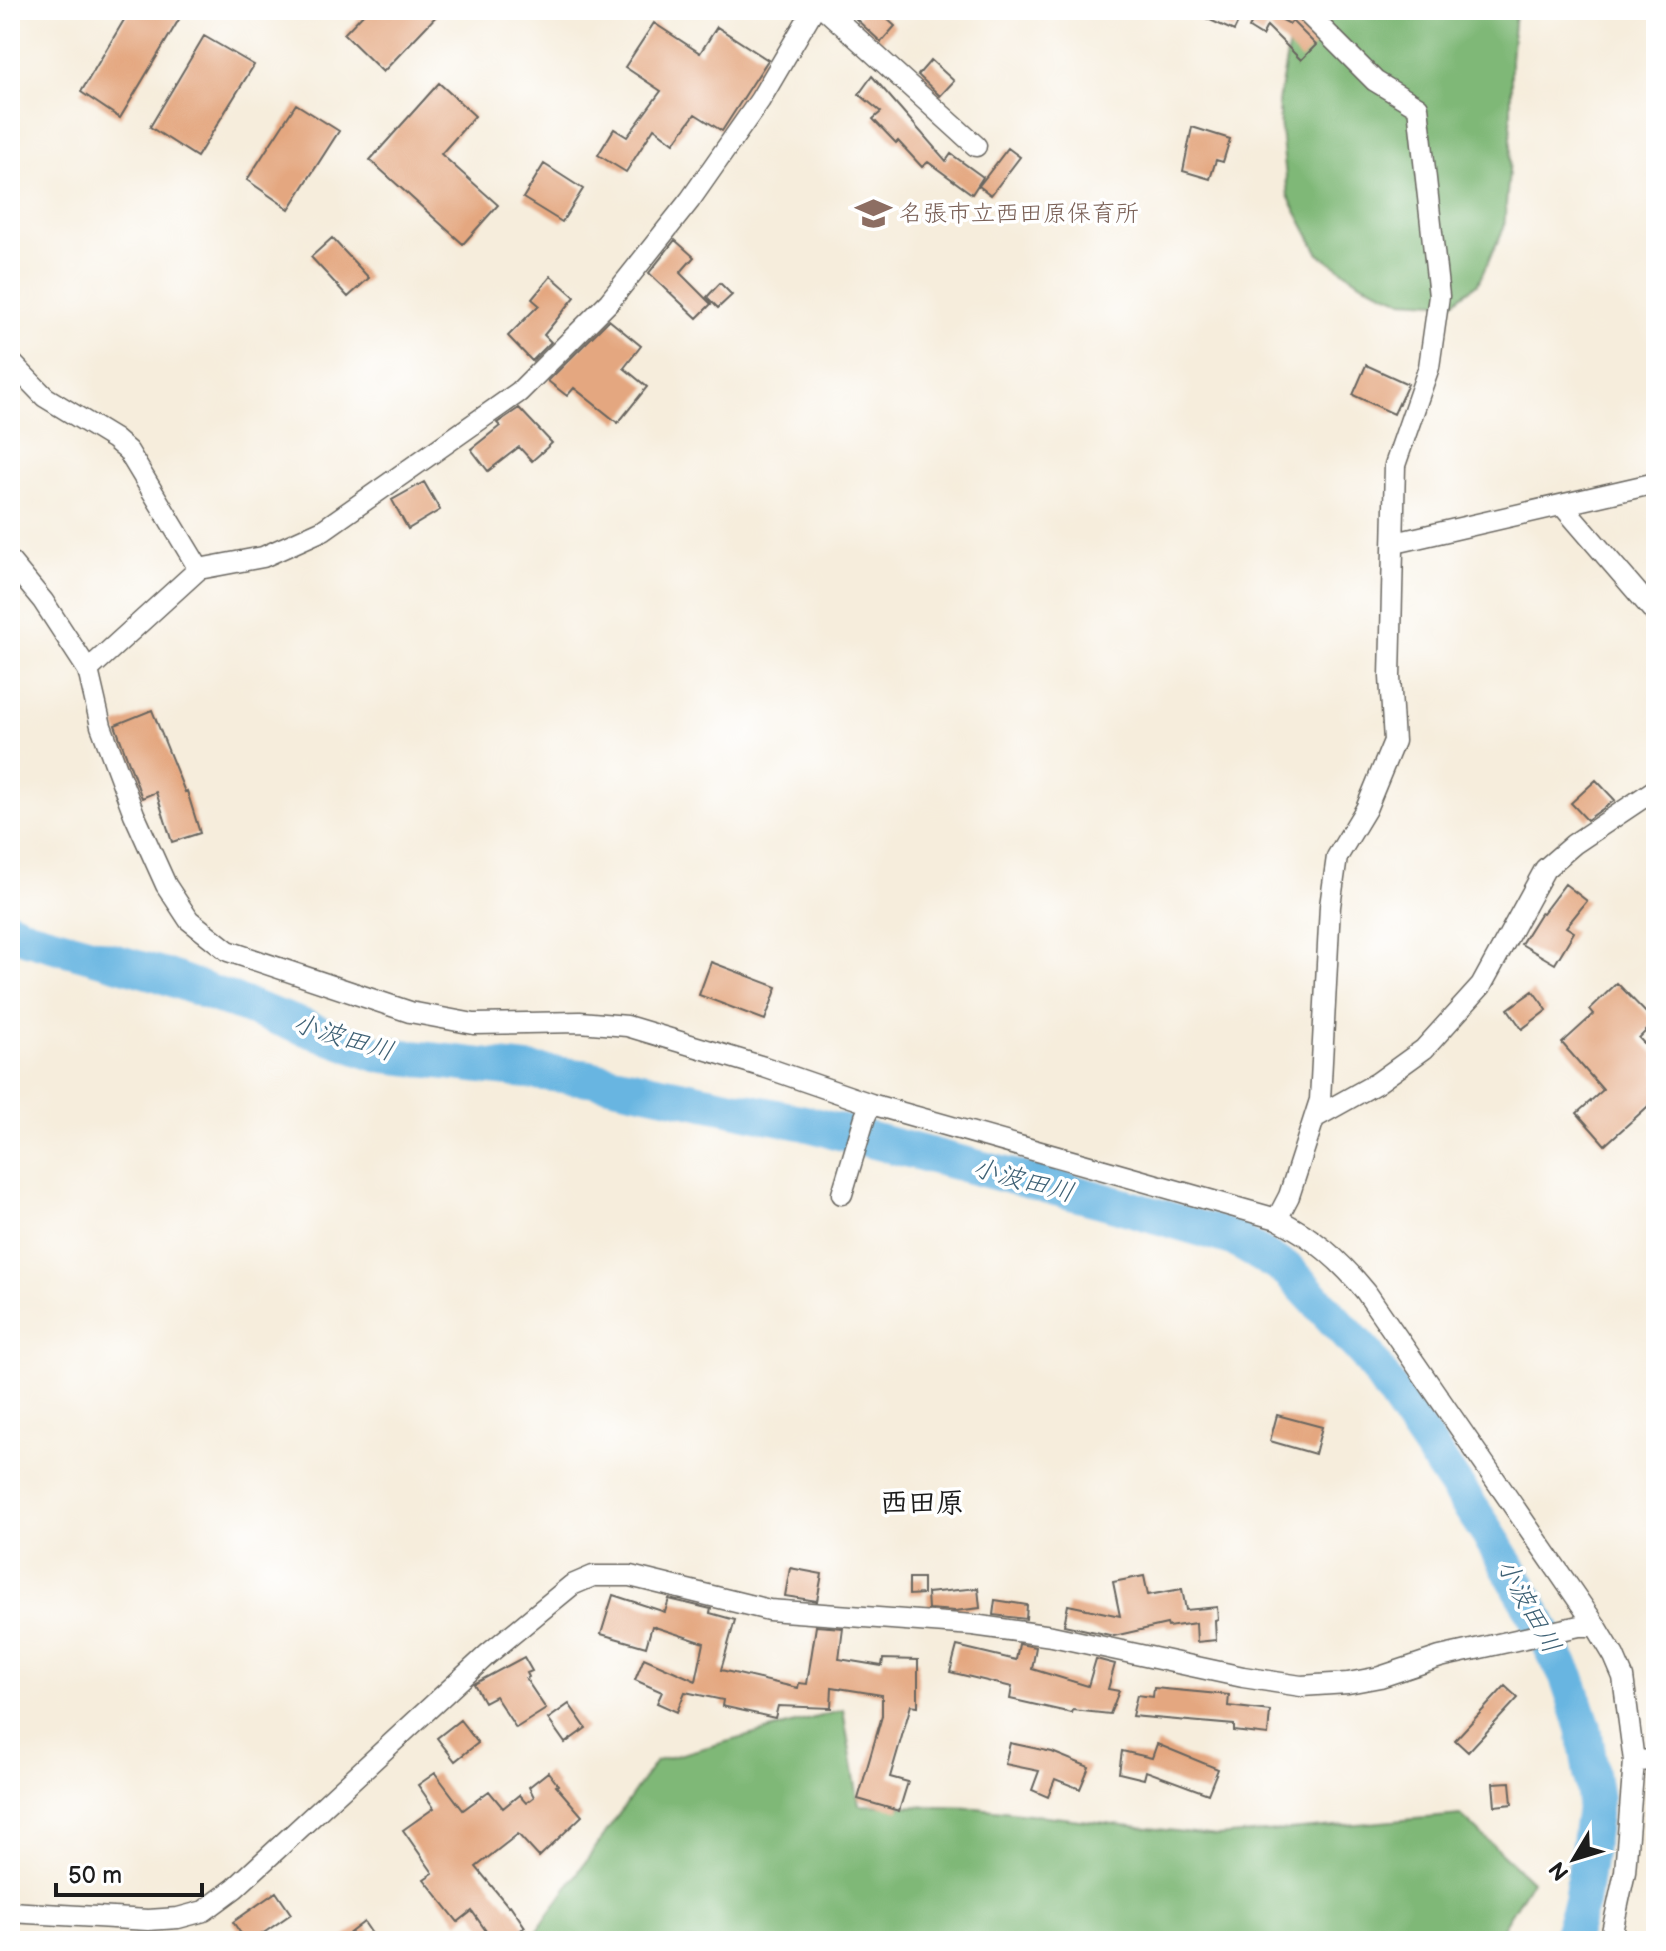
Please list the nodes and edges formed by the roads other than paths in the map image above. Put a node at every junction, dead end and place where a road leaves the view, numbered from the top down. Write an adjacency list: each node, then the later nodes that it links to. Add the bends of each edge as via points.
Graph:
1 (813, 10): 10 (street, via 760,100 690,200 609,302 519,392 323,530 263,557)
2 (826, 10): 4 (street)
3 (1304, 10): 8 (street, via 1375,81 1418,107 1439,296 1429,367 1395,465)
4 (976, 146)
5 (10, 361): 10 (street, via 45,397 128,451)
6 (1656, 483): 7 (street)
7 (1562, 505): 8 (street); 11 (street)
8 (1395, 543): 15 (street, via 1390,677 1394,741 1366,809 1337,857)
9 (10, 561): 12 (street)
10 (199, 569): 12 (street)
11 (1656, 614)
12 (88, 670): 14 (street, via 101,726 166,885 189,920 228,951 410,1012 474,1024 627,1026 764,1067)
13 (1656, 789): 15 (street, via 1545,869 1481,986 1433,1040 1377,1083)
14 (868, 1110): 16 (street); 17 (street)
15 (1316, 1117): 17 (street)
16 (842, 1194)
17 (1277, 1219): 18 (street, via 1331,1254 1366,1292)
18 (1587, 1626): 20 (street, via 1614,1656 1623,1677); 21 (street, via 1440,1657 1380,1677 1301,1686 1052,1636 769,1610 639,1577 593,1576 572,1585 487,1655 204,1911 148,1920)
19 (1656, 1760): 20 (street)
20 (1634, 1761): 22 (street, via 1625,1872)
21 (10, 1912)
22 (1610, 1941)

